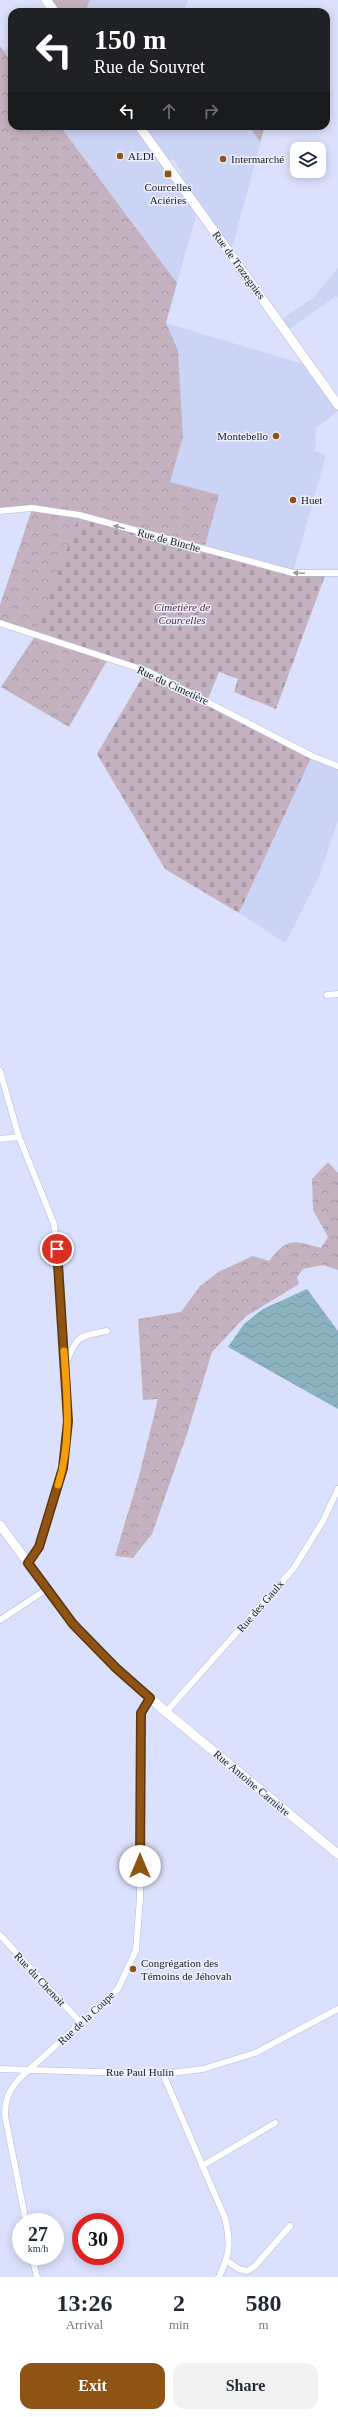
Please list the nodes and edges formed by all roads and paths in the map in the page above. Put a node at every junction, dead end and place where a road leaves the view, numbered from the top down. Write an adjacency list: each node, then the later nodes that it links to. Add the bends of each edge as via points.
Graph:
1 (142, 130): 2 (main road, Rue de Trazegnies)
2 (338, 405)
3 (0, 511): 4 (street, Rue de Binche, one-way to 3, via 293,573 79,515 48,509)
4 (338, 573)
5 (0, 623): 6 (street, Rue du Cimetière, via 147,671 312,756)
6 (338, 766)
7 (338, 994): 8 (street)
8 (327, 995)
9 (0, 1072): 10 (street)
10 (19, 1137): 11 (street); 13 (street, via 54,1224 60,1274)
11 (0, 1139)
12 (107, 1331): 13 (street, via 87,1334 77,1339)
13 (65, 1364): 16 (street, via 68,1421 63,1468 39,1547)
14 (338, 1489): 20 (street, Rue des Gaulx, via 323,1521 294,1568)
15 (0, 1526): 16 (main road, Rue Antoine Carnière)
16 (28, 1563): 17 (main road, Rue Antoine Carnière)
17 (47, 1589): 18 (street); 19 (main road, Rue Antoine Carnière, via 73,1624)
18 (0, 1620)
19 (150, 1698): 20 (main road, Rue Antoine Carnière); 24 (street, Rue de la Coupe, via 141,1713 140,1898 136,1950 118,1989)
20 (166, 1712): 21 (main road, Rue Antoine Carnière)
21 (338, 1854)
22 (0, 1935): 24 (street, Rue du Chenoit)
23 (338, 2009): 27 (street, Rue Paul Hulin, via 255,2052 203,2069)
24 (81, 2023): 26 (street, Rue de la Coupe)
25 (0, 2069): 26 (street, Rue Paul Hulin)
26 (30, 2070): 27 (street, Rue Paul Hulin); 28 (street, Rue de la Coupe, via 10,2089)
27 (163, 2074): 30 (street)
28 (2, 2113): 31 (street, Rue de la Coupe)
29 (275, 2123): 30 (street)
30 (202, 2166): 33 (street, via 230,2239)
31 (24, 2213)
32 (290, 2226): 33 (street, via 256,2266 247,2271)
33 (227, 2261): 36 (street)
34 (34, 2265): 35 (street)
35 (37, 2277)
36 (219, 2277)

